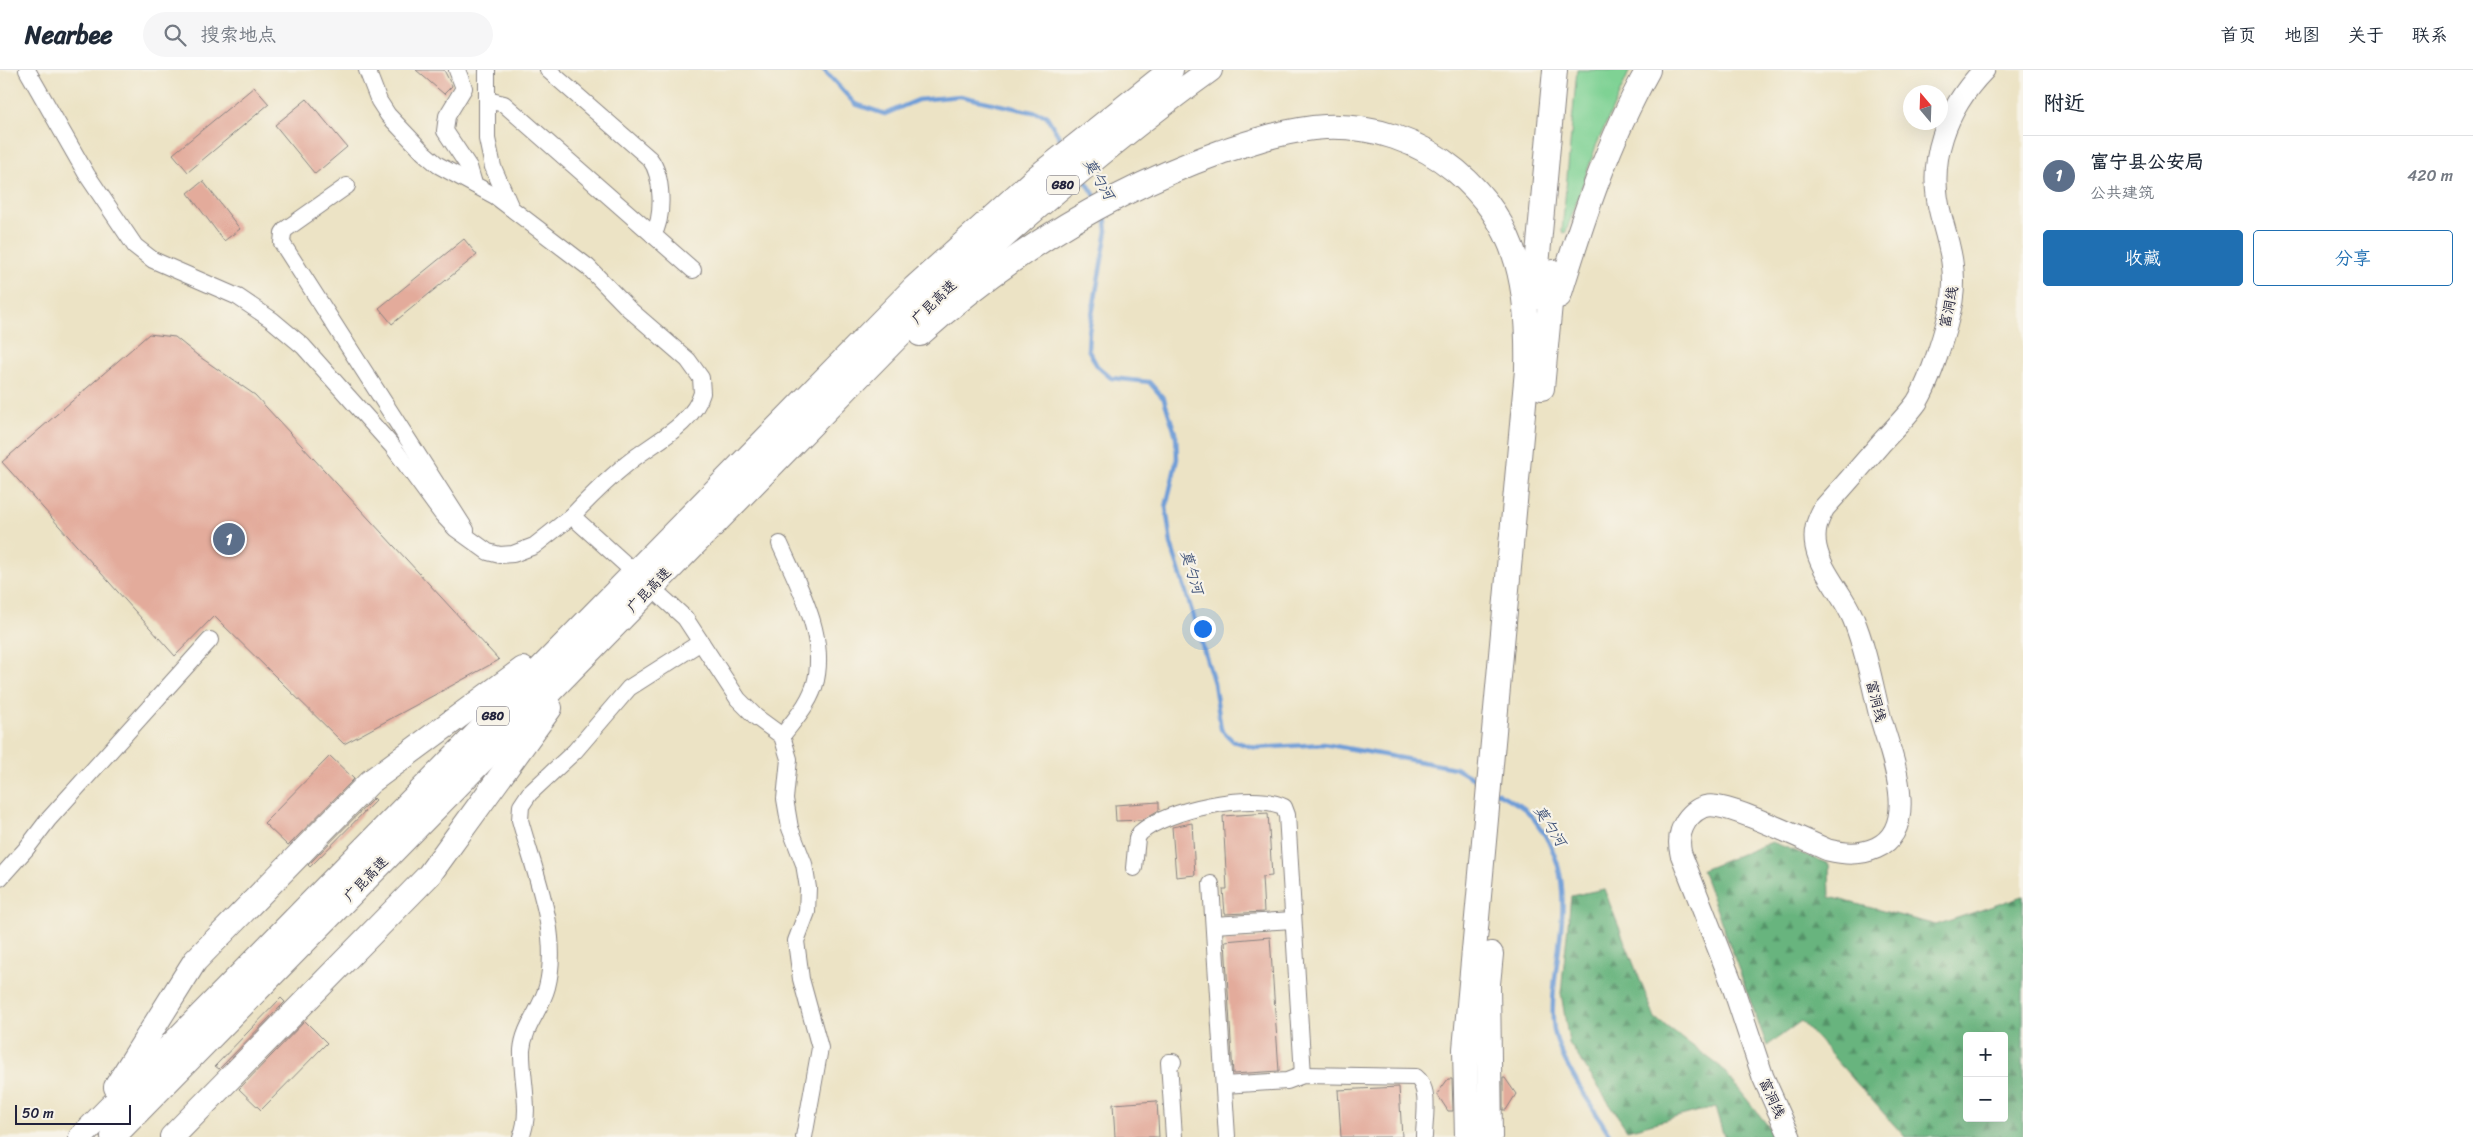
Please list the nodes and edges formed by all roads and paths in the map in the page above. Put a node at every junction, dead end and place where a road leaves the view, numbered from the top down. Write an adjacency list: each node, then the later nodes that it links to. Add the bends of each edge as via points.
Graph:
1 (27, 70): 21 (street, via 87,175 135,246 153,260 238,297 303,346 393,447 442,514)
2 (367, 70): 13 (street, via 379,101 398,128 438,165)
3 (457, 70): 13 (street, via 464,88 447,116 445,131 469,168)
4 (487, 70): 12 (street)
5 (548, 70): 16 (street, via 656,167 659,221)
6 (1171, 70): 18 (highway, 广昆高速 / G80, via 1037,177)
7 (1210, 70): 18 (highway, 广昆高速 / G80, via 1052,194)
8 (1555, 70): 19 (highway)
9 (1571, 70): 19 (highway)
10 (1648, 70): 19 (highway, via 1618,130 1587,208)
11 (1984, 70): 47 (main road, 富洞线, via 1967,89 1944,128 1939,144 1937,196 1952,250 1954,286 1948,320 1924,388 1910,412 1824,508 1814,535 1821,562 1844,600 1860,638 1899,789 1899,821 1894,834 1871,850 1842,853 1732,810 1708,806 1689,817 1681,830 1681,854 1734,988 1763,1077)
12 (487, 100): 15 (street, via 487,139 493,167); 16 (street, via 504,104)
13 (474, 184): 15 (street)
14 (347, 186): 21 (street, via 286,229 282,233 282,243 465,526)
15 (512, 210): 20 (street, via 588,267 629,309 688,360 697,371 702,386 700,400 692,412 596,490)
16 (653, 235): 17 (street)
17 (693, 270)
18 (922, 309): 19 (highway, via 1002,268 1076,219 1156,178 1218,153 1297,130 1348,127 1411,143 1448,164 1494,211 1514,249 1525,291); 23 (highway, 广昆高速 / G80); 25 (highway, 广昆高速 / G80)
19 (1535, 375): 28 (highway)
20 (572, 516): 21 (street, via 534,546 513,554 488,552); 26 (street, via 685,618)
21 (467, 537)
22 (780, 544): 27 (street, via 811,618 819,656 816,682 804,707)
23 (582, 625): 37 (highway, 广昆高速 / G80); 37 (highway, via 370,782 316,837 195,961)
24 (210, 640): 30 (street)
25 (599, 641): 38 (highway, 广昆高速 / G80); 39 (highway, via 429,875)
26 (701, 642): 27 (street, via 738,699); 40 (street, via 629,688 575,751 521,806 520,820 546,916 551,968 547,989 528,1024 522,1048 526,1112)
27 (782, 736): 41 (street, via 788,759 785,799 788,818 804,864 808,888 807,912 796,941 820,1048)
28 (1492, 851): 45 (highway, via 1465,1049); 46 (highway, via 1488,984)
29 (1134, 868): 32 (street, via 1140,833 1180,813 1200,806 1238,802 1280,805 1287,815)
30 (0, 878)
31 (1212, 884): 33 (street)
32 (1293, 920): 33 (street); 35 (street)
33 (1214, 925): 36 (street)
34 (1173, 1062): 42 (street, via 1169,1062)
35 (1303, 1075): 36 (street, via 1287,1081); 44 (street, via 1416,1077 1424,1090)
36 (1224, 1085): 43 (street)
37 (87, 1131)
38 (113, 1137)
39 (172, 1137)
40 (521, 1137)
41 (804, 1137)
42 (1174, 1137)
43 (1227, 1137)
44 (1424, 1137)
45 (1467, 1137)
46 (1490, 1137)
47 (1790, 1137)

